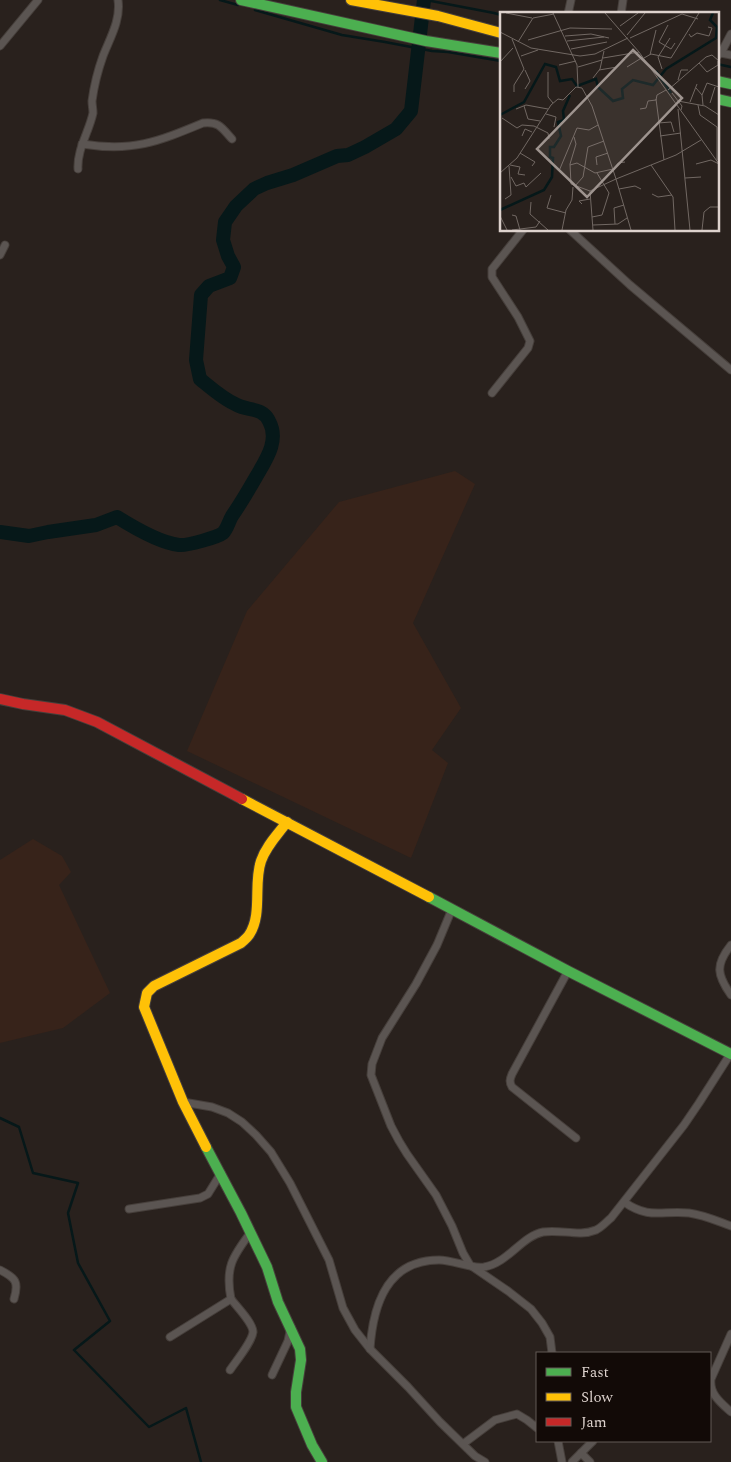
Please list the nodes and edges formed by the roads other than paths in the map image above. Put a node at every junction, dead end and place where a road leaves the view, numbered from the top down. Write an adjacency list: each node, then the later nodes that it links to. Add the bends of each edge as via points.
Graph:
1 (38, 0): 7 (street)
2 (118, 0): 16 (street, via 117,18 97,74 93,112)
3 (240, 0): 8 (main road)
4 (351, 0): 5 (main road, via 438,16)
5 (500, 33)
6 (731, 34): 9 (street)
7 (0, 46)
8 (500, 54)
9 (719, 54): 10 (street)
10 (731, 55)
11 (718, 81): 12 (main road)
12 (731, 84)
13 (718, 99): 14 (main road)
14 (731, 102)
15 (232, 139): 16 (street, via 220,126 210,122 140,145 115,148)
16 (82, 144): 17 (street)
17 (78, 169)
18 (521, 231): 23 (street, via 492,269 492,278 530,340 528,348)
19 (571, 231): 22 (street)
20 (5, 245): 21 (street)
21 (0, 255)
22 (731, 370)
23 (492, 393)
24 (0, 699): 25 (main road, via 65,710 97,722)
25 (287, 822): 26 (main road); 31 (main road, via 260,862 255,919 249,934 241,943 154,986 147,993 144,1007)
26 (452, 909): 28 (main road); 38 (street, via 416,984 382,1038 371,1075 391,1126 436,1194)
27 (731, 945): 29 (street, via 719,967 720,976)
28 (568, 971): 30 (main road); 32 (street, via 510,1083)
29 (731, 995)
30 (731, 1053): 34 (street, via 684,1125)
31 (183, 1102): 33 (main road); 45 (street, via 228,1113 242,1122 271,1152 329,1260 343,1308 354,1330)
32 (576, 1138)
33 (221, 1173): 35 (street, via 208,1194 200,1198); 37 (main road)
34 (624, 1202): 36 (street, via 643,1212 690,1213); 38 (street, via 598,1229 585,1233 540,1232 497,1262 484,1267)
35 (129, 1209)
36 (731, 1226)
37 (250, 1232): 41 (street, via 230,1266); 42 (main road)
38 (470, 1265): 45 (street, via 440,1260 404,1268 392,1279 380,1299); 46 (street, via 531,1309 550,1337)
39 (0, 1270): 40 (street, via 16,1282)
40 (14, 1299)
41 (231, 1299): 44 (street); 47 (street, via 253,1331)
42 (290, 1327): 48 (street, via 288,1341); 59 (main road, via 300,1349 296,1406)
43 (731, 1334): 49 (street)
44 (170, 1337)
45 (370, 1348): 56 (street)
46 (552, 1352)
47 (230, 1370)
48 (272, 1375)
49 (711, 1379)
50 (711, 1390): 51 (street)
51 (731, 1412)
52 (536, 1427): 56 (street, via 517,1414 495,1420)
53 (552, 1442): 57 (street)
54 (558, 1442): 57 (street)
55 (593, 1442): 58 (street)
56 (463, 1444): 60 (street)
57 (560, 1449): 61 (street)
58 (581, 1453): 62 (street); 63 (street)
59 (322, 1462)
60 (485, 1462)
61 (562, 1462)
62 (572, 1462)
63 (590, 1462)

